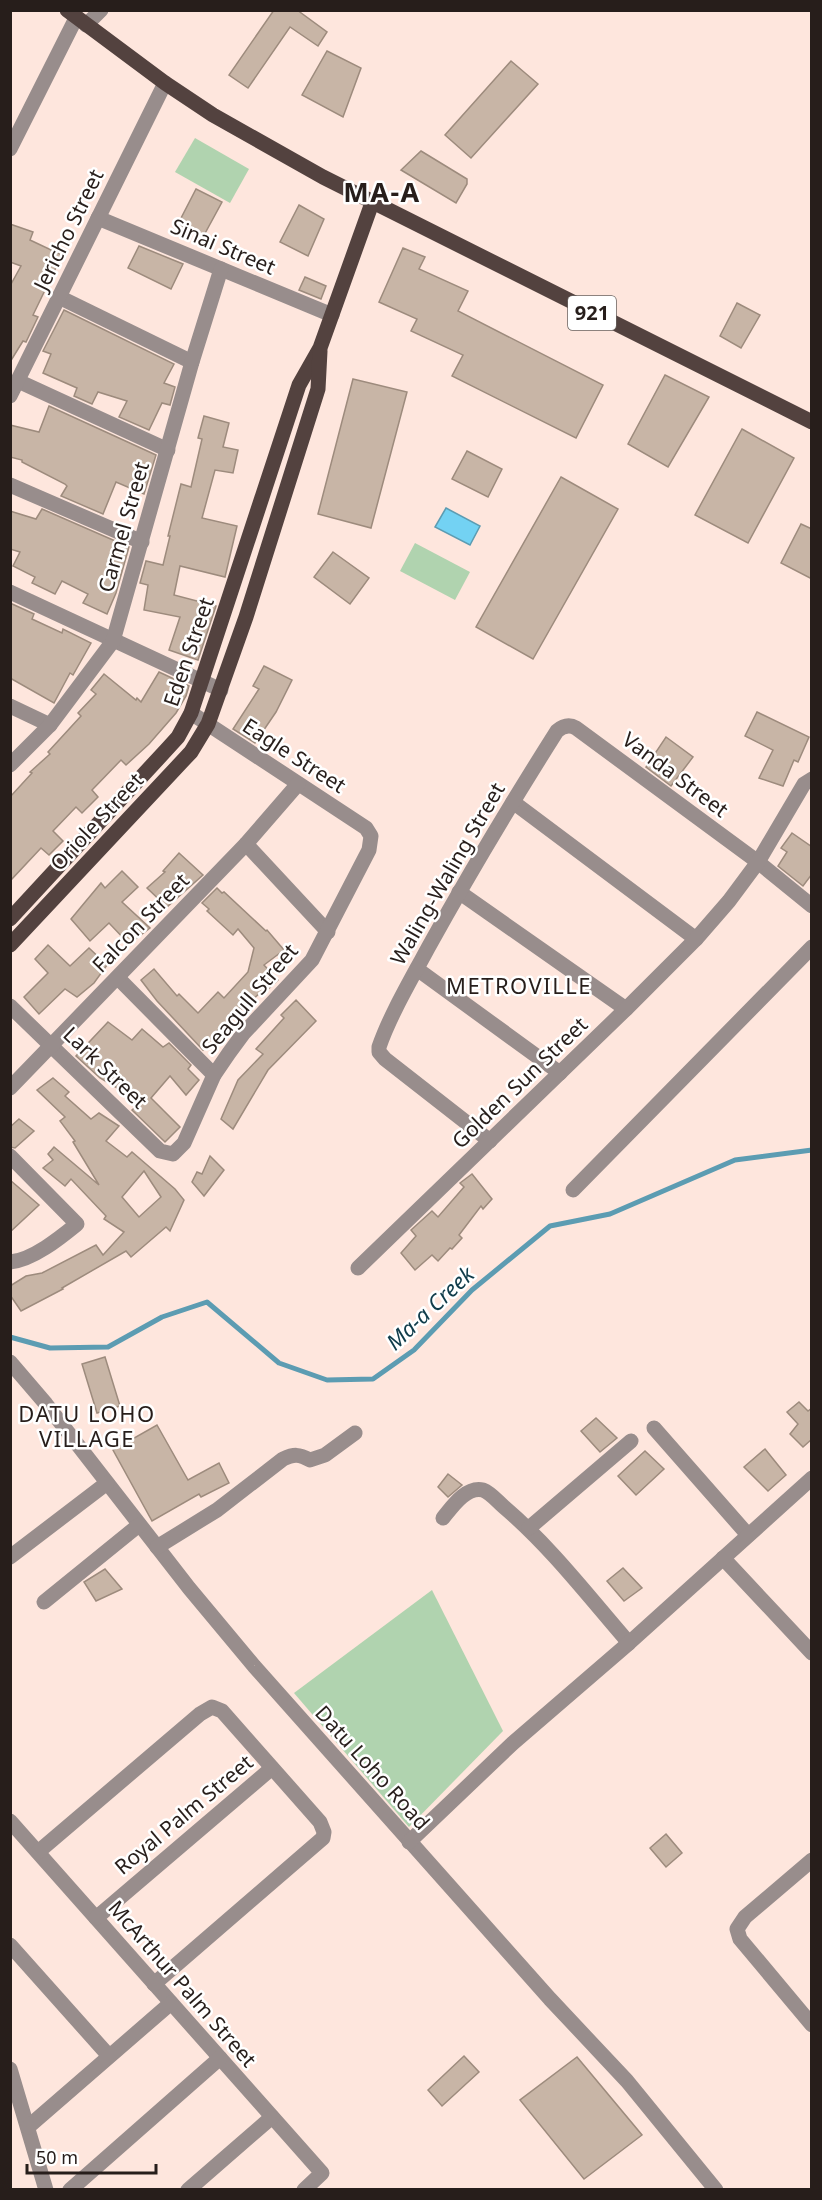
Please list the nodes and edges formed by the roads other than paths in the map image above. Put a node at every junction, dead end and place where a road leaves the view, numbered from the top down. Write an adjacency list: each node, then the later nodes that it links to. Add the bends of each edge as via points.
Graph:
1 (101, 10): 2 (street)
2 (72, 15): 3 (main road, 921); 4 (street)
3 (165, 83): 5 (main road, 921, via 239,130); 6 (street, Jericho Street)
4 (10, 149)
5 (372, 202): 9 (main road, Eden Street); 14 (main road, 921)
6 (98, 218): 7 (street, Sinai Street); 8 (street, Jericho Street)
7 (221, 269): 9 (street, Sinai Street); 11 (street, Carmel Street)
8 (59, 297): 11 (street); 12 (street, Jericho Street)
9 (332, 315): 10 (main road, Eden Street)
10 (320, 348): 20 (main road, Eden Street, via 299,385); 21 (main road, Eden Street, via 318,389)
11 (192, 362): 15 (street, Carmel Street)
12 (18, 381): 13 (street, Jericho Street); 15 (street)
13 (10, 396)
14 (812, 422)
15 (168, 450): 17 (street, Carmel Street)
16 (10, 485): 17 (street)
17 (142, 542): 19 (street, Carmel Street)
18 (10, 592): 19 (street)
19 (113, 642): 20 (street); 25 (street, Carmel Street)
20 (202, 682): 21 (street); 23 (main road, Eden Street)
21 (221, 690): 24 (main road, Eden Street)
22 (10, 705): 25 (street)
23 (191, 713): 24 (street, Eagle Street); 36 (main road, Eden Street, via 173,742)
24 (208, 724): 29 (street, Eagle Street); 39 (main road, Oriole Street, via 191,752)
25 (50, 725): 27 (street, Carmel Street)
26 (566, 726): 30 (street, Waling-Waling Street, via 557,730); 33 (street, Vanda Street, via 576,728)
27 (10, 765)
28 (812, 779): 33 (street, Golden Sun Street, via 804,784)
29 (298, 784): 31 (street, Eagle Street, via 366,828); 32 (street, Falcon Street)
30 (513, 802): 34 (street, Waling-Waling Street); 38 (street)
31 (371, 836): 37 (street, Seagull Street, via 369,850)
32 (246, 844): 37 (street); 42 (street, Falcon Street)
33 (758, 862): 35 (street, Vanda Street); 38 (street, Golden Sun Street)
34 (459, 892): 41 (street, Waling-Waling Street); 44 (street)
35 (812, 906)
36 (10, 919)
37 (328, 932): 47 (street, Seagull Street, via 312,960 243,1034)
38 (696, 939): 44 (street, Golden Sun Street)
39 (10, 945)
40 (812, 947): 52 (street)
41 (417, 969): 46 (street); 49 (street, Waling-Waling Street, via 379,1052)
42 (118, 978): 45 (street, Falcon Street); 47 (street)
43 (10, 1006): 45 (street, Lark Street)
44 (626, 1009): 46 (street, Golden Sun Street)
45 (52, 1046): 48 (street, Falcon Street); 50 (street, Lark Street, via 160,1151)
46 (560, 1073): 49 (street, Golden Sun Street)
47 (214, 1075): 50 (street, Seagull Street, via 184,1143)
48 (10, 1088)
49 (490, 1141): 54 (street, Golden Sun Street)
50 (173, 1154)
51 (10, 1156): 53 (street, via 77,1224 50,1245)
52 (573, 1191)
53 (10, 1262)
54 (358, 1268)
55 (10, 1362): 60 (street, Datu Loho Road)
56 (654, 1428): 64 (street)
57 (355, 1433): 65 (street, via 319,1459 294,1454 283,1460 217,1510)
58 (631, 1441): 63 (street)
59 (812, 1478): 64 (street)
60 (107, 1483): 62 (street, Datu Loho Road); 66 (street)
61 (443, 1518): 63 (street, via 464,1496 483,1490)
62 (140, 1525): 65 (street, Datu Loho Road); 68 (street)
63 (529, 1528): 69 (street)
64 (748, 1535): 67 (street)
65 (157, 1547): 73 (street, Datu Loho Road, via 254,1666)
66 (10, 1557)
67 (723, 1558): 69 (street); 70 (street)
68 (44, 1602)
69 (629, 1643): 73 (street, via 513,1743)
70 (812, 1653)
71 (272, 1768): 74 (street, via 222,1711 212,1707); 76 (street, Royal Palm Street); 78 (street, via 320,1822 324,1832 319,1842)
72 (10, 1821): 74 (street, McArthur Palm Street)
73 (410, 1842): 90 (street, Datu Loho Road, via 627,2081)
74 (38, 1852): 76 (street, McArthur Palm Street)
75 (812, 1860): 80 (street, via 745,1917 737,1929 740,1939)
76 (96, 1918): 78 (street, McArthur Palm Street)
77 (10, 1945): 81 (street)
78 (154, 1984): 79 (street, McArthur Palm Street)
79 (171, 2003): 81 (street); 82 (street, McArthur Palm Street)
80 (812, 2025)
81 (109, 2056): 85 (street)
82 (220, 2058): 84 (street, McArthur Palm Street); 87 (street)
83 (10, 2069): 85 (street)
84 (272, 2117): 88 (street); 89 (street, McArthur Palm Street, via 322,2174)
85 (28, 2127): 86 (street)
86 (46, 2190)
87 (70, 2190)
88 (188, 2190)
89 (304, 2190)
90 (716, 2190)

